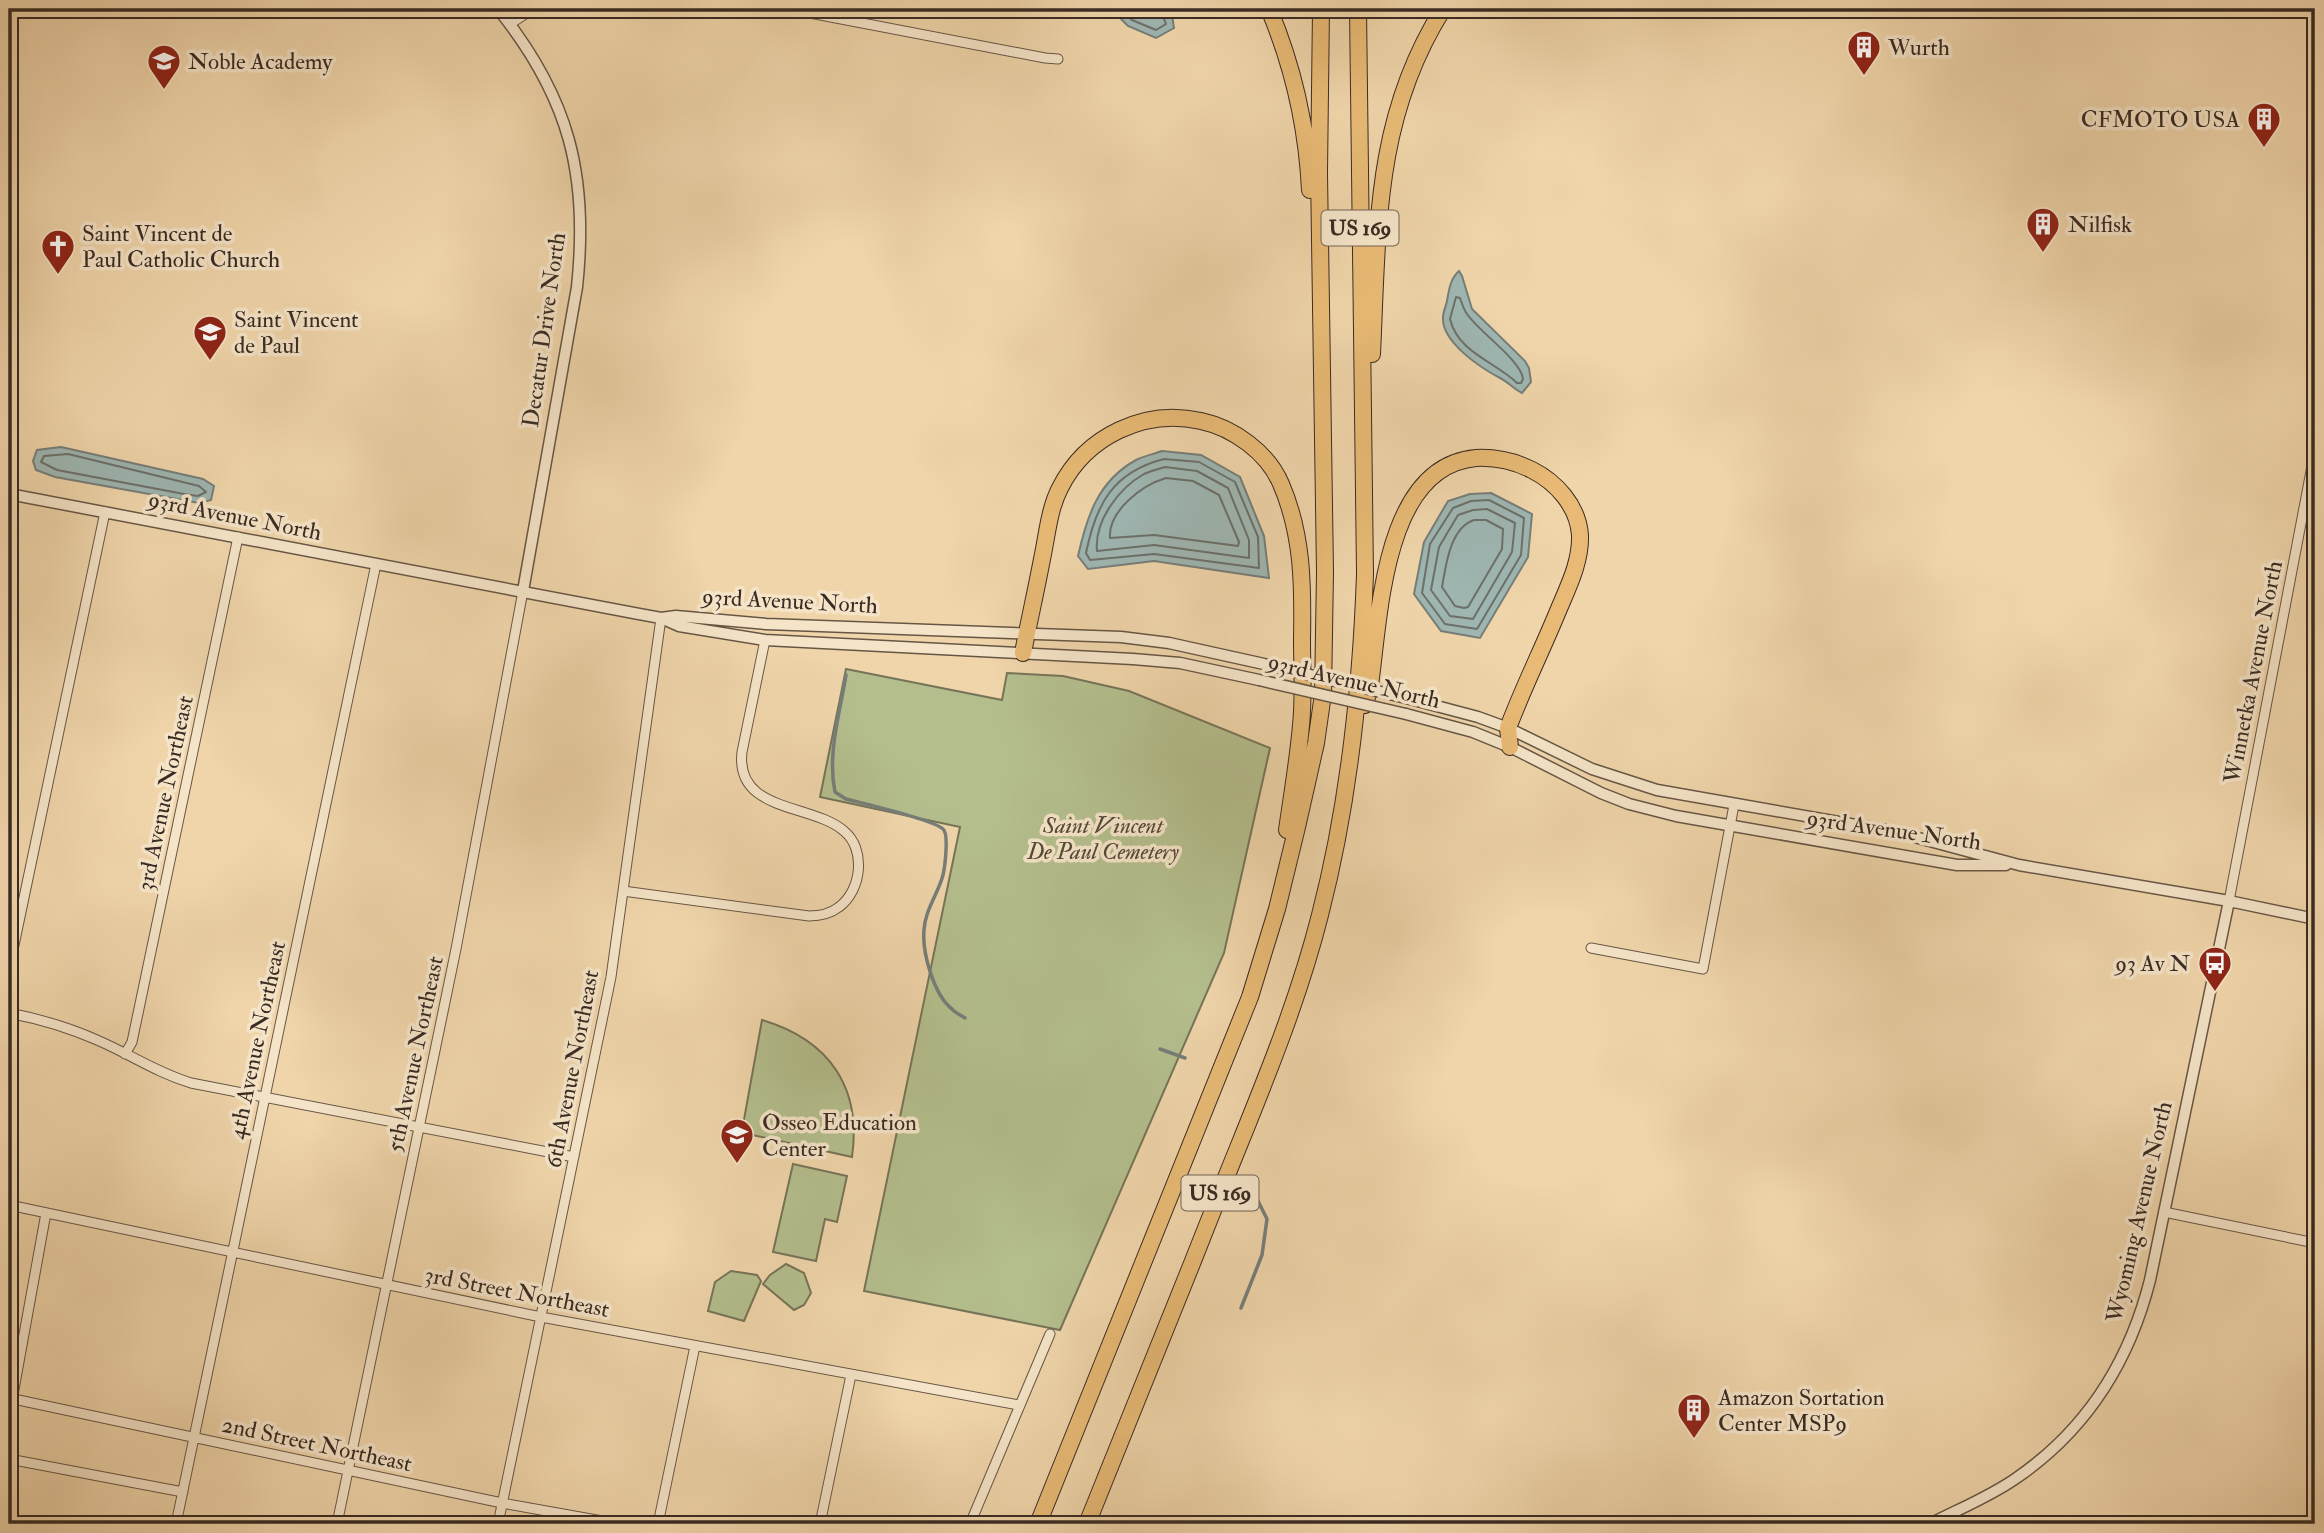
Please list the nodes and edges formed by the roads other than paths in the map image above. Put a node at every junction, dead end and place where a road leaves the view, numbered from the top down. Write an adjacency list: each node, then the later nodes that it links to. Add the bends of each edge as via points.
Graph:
1 (498, 9): 8 (street, Decatur Drive North)
2 (533, 9): 8 (street)
3 (789, 9): 9 (street)
4 (1269, 9): 10 (highway, via 1296,93 1307,152)
5 (1321, 9): 10 (highway, US 169)
6 (1358, 9): 11 (highway, US 169)
7 (1443, 9): 11 (highway, via 1409,74 1386,153)
8 (510, 24): 17 (street, Decatur Drive North, via 535,60 567,131 581,206 577,287)
9 (1059, 59)
10 (1322, 367): 30 (highway, US 169, via 1324,694 1317,743)
11 (1363, 447): 24 (highway, US 169, via 1363,623)
12 (2315, 450): 29 (street, Winnetka Avenue North)
13 (9, 494): 14 (street, 93rd Avenue North)
14 (105, 512): 15 (street, 93rd Avenue North); 33 (street)
15 (238, 537): 16 (street, 93rd Avenue North); 35 (street, 3rd Avenue Northeast, via 132,1042)
16 (376, 564): 17 (street, 93rd Avenue North); 36 (street, 4th Avenue Northeast)
17 (523, 591): 18 (street, 93rd Avenue North); 37 (street, 5th Avenue Northeast)
18 (660, 618): 19 (street, 93rd Avenue North); 20 (street, 93rd Avenue North, via 679,626); 28 (street, 6th Avenue Northeast)
19 (1027, 632): 21 (highway); 22 (street, 93rd Avenue North, bridge, via 1145,640 1410,699); 30 (highway, via 1059,489 1092,446 1151,418 1185,417 1230,430 1266,460 1281,483 1302,566 1301,723)
20 (765, 640): 21 (street, 93rd Avenue North); 28 (street, via 742,752 744,776 771,802 832,824 851,838 859,860 850,897 832,912 809,916)
21 (1023, 653): 23 (street, 93rd Avenue North, bridge, via 1180,663 1406,714)
22 (1508, 728): 23 (highway); 24 (highway, via 1578,558 1577,516 1548,478 1518,462 1463,459 1422,485 1403,512 1391,551 1370,685); 25 (street, 93rd Avenue North, via 1615,777)
23 (1510, 747): 26 (street, 93rd Avenue North, via 1629,804)
24 (1353, 748): 65 (highway, US 169, via 1320,916 1292,1008)
25 (1734, 805): 26 (street); 27 (street, 93rd Avenue North, via 1896,832)
26 (1730, 827): 27 (street, 93rd Avenue North, via 1957,864); 32 (street, via 1703,969)
27 (2019, 864): 29 (street, 93rd Avenue North)
28 (623, 891): 38 (street, 6th Avenue Northeast, via 611,977)
29 (2229, 901): 31 (street, 93rd Avenue North); 40 (street, Wyoming Avenue North)
30 (1277, 909): 64 (highway, US 169, via 1250,997)
31 (2315, 919)
32 (1591, 948)
33 (9, 969)
34 (9, 1013): 35 (street, via 64,1026)
35 (125, 1054): 36 (street, via 167,1076)
36 (265, 1098): 37 (street); 43 (street, 4th Avenue Northeast)
37 (419, 1128): 38 (street); 44 (street, 5th Avenue Northeast)
38 (574, 1157): 45 (street, 6th Avenue Northeast)
39 (9, 1205): 41 (street, 3rd Street Northeast)
40 (2164, 1212): 42 (street); 66 (street, Wyoming Avenue North, via 2141,1314 2121,1360 2085,1416 2015,1479)
41 (46, 1213): 43 (street, 3rd Street Northeast); 49 (street)
42 (2315, 1243)
43 (232, 1253): 44 (street, 3rd Street Northeast); 52 (street, 4th Avenue Northeast)
44 (387, 1285): 45 (street, 3rd Street Northeast); 54 (street, 5th Avenue Northeast)
45 (541, 1317): 47 (street, 3rd Street Northeast); 56 (street, 6th Avenue Northeast)
46 (1049, 1334): 50 (street)
47 (695, 1346): 48 (street, 3rd Street Northeast); 61 (street)
48 (851, 1375): 50 (street, 3rd Street Northeast); 62 (street)
49 (10, 1398): 51 (street); 52 (street, 2nd Street Northeast)
50 (1019, 1405): 63 (street)
51 (9, 1417)
52 (194, 1438): 54 (street, 2nd Street Northeast); 55 (street, 4th Avenue Northeast)
53 (9, 1459): 55 (street)
54 (348, 1471): 56 (street, 2nd Street Northeast); 58 (street, 5th Avenue Northeast)
55 (183, 1492): 57 (street, 4th Avenue Northeast)
56 (502, 1503): 59 (street, 6th Avenue Northeast); 60 (street, 2nd Street Northeast)
57 (176, 1524)
58 (337, 1524)
59 (498, 1524)
60 (619, 1524)
61 (658, 1524)
62 (820, 1524)
63 (970, 1524)
64 (1038, 1524)
65 (1087, 1524)
66 (1930, 1524)

